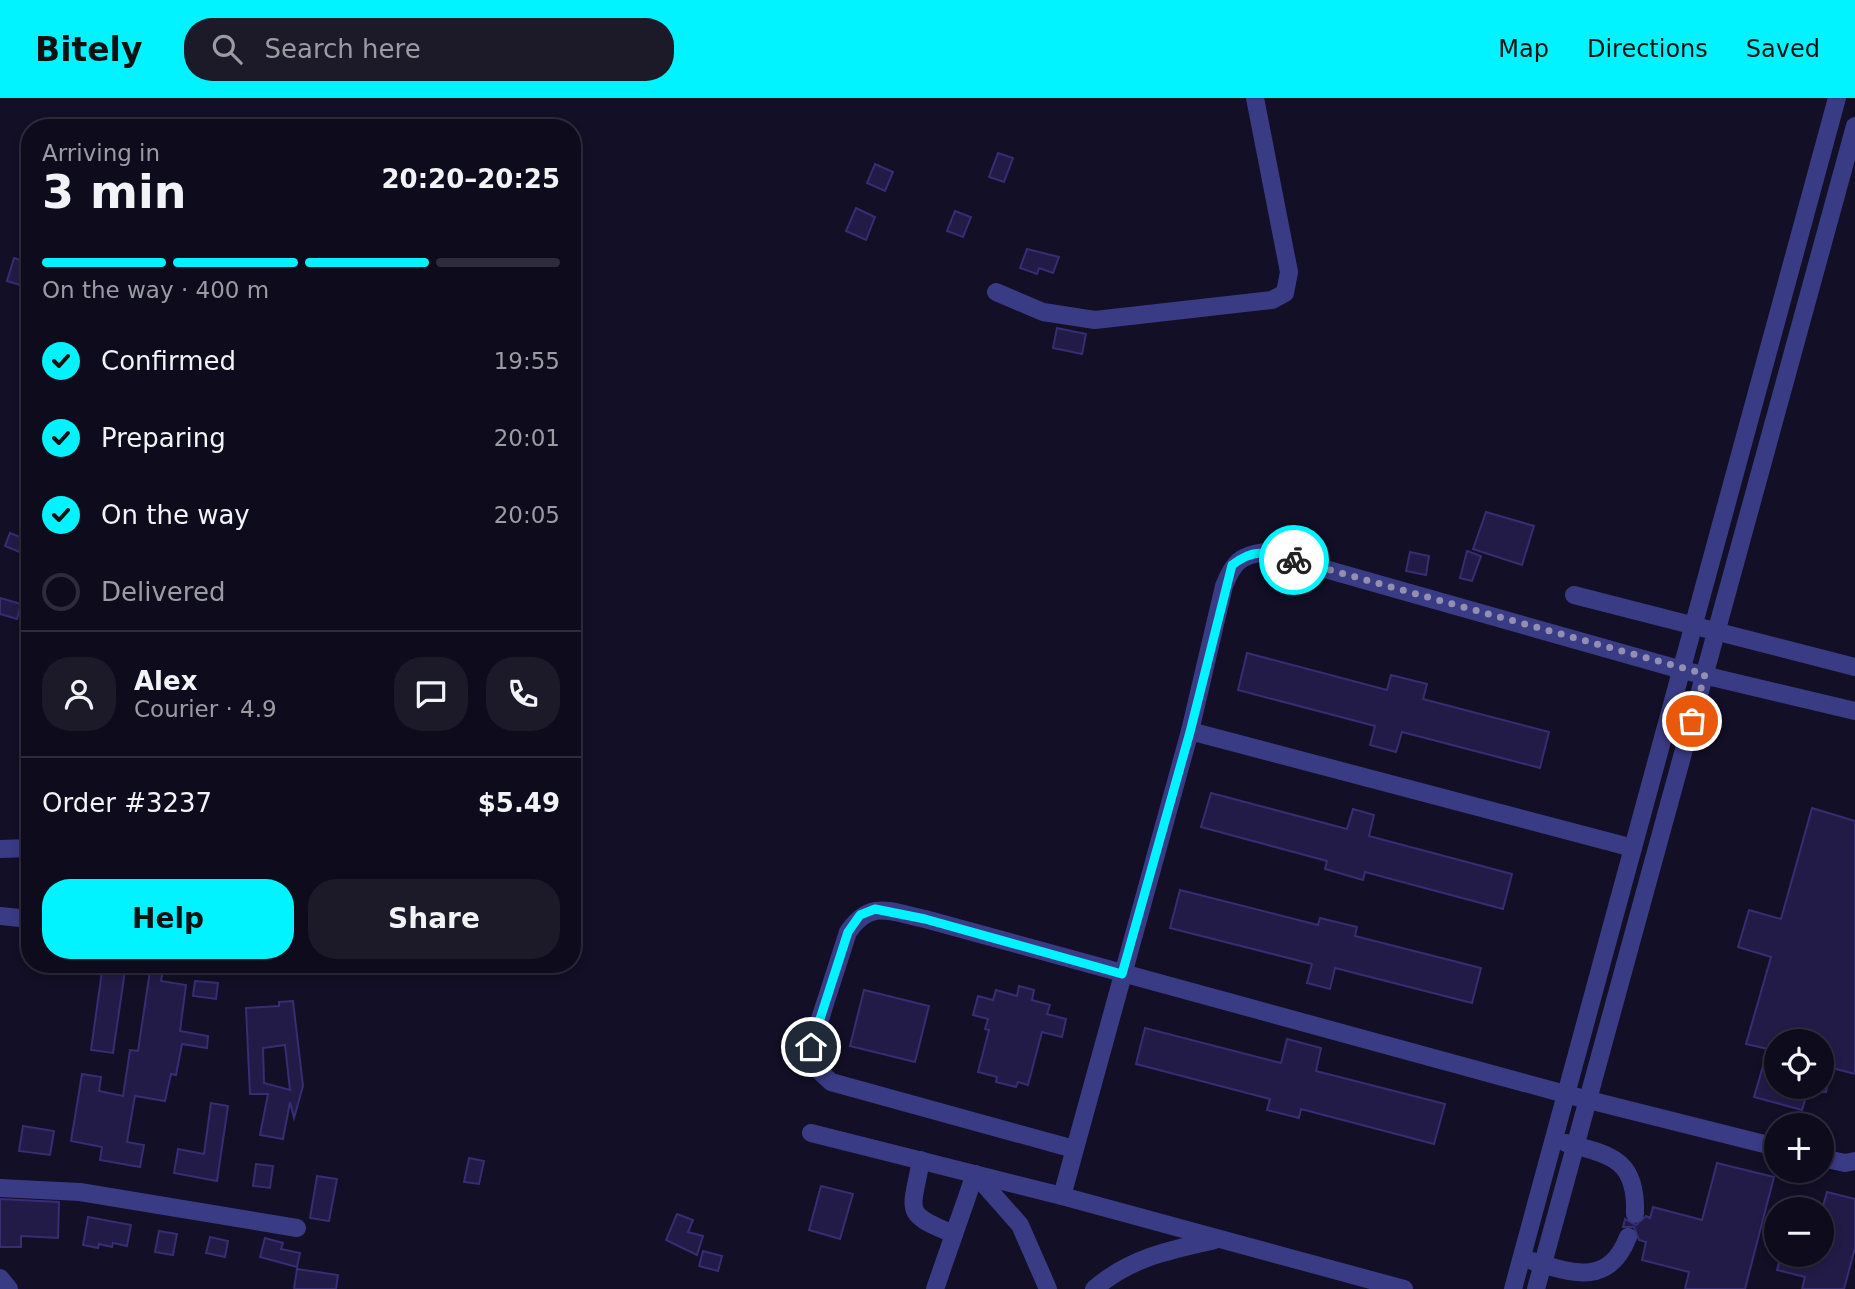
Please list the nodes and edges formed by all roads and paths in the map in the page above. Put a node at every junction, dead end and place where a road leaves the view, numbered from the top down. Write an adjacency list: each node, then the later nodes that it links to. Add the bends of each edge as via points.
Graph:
1 (1255, 98): 4 (street, via 1289,272 1285,293 1272,300 1095,320 1043,312)
2 (1837, 98): 6 (street)
3 (1855, 126): 7 (street)
4 (996, 292)
5 (1574, 595): 6 (street)
6 (1693, 626): 7 (street); 9 (street)
7 (1716, 630): 8 (street); 10 (street)
8 (1855, 667)
9 (1682, 670): 10 (street); 12 (street, via 1265,552 1246,554 1232,565 1224,586); 14 (street)
10 (1705, 674): 11 (street); 20 (street)
11 (1855, 711)
12 (1190, 732): 14 (street); 18 (street)
13 (21, 848): 15 (street)
14 (1633, 848): 19 (street)
15 (0, 849)
16 (0, 916): 17 (street)
17 (21, 918)
18 (1122, 974): 19 (street); 25 (street); 25 (street, via 875,909 860,915 848,932 811,1047 814,1066 831,1082)
19 (1565, 1094): 20 (street); 22 (street)
20 (1587, 1100): 23 (street); 24 (street)
21 (811, 1133): 26 (street)
22 (1552, 1139): 24 (street); 37 (street)
23 (1764, 1144)
24 (1575, 1145): 32 (street, via 1615,1157 1627,1170 1636,1194); 38 (street)
25 (1074, 1149): 31 (street)
26 (921, 1160): 29 (street); 34 (street, via 915,1214)
27 (1834, 1161): 28 (street)
28 (1855, 1161)
29 (975, 1174): 31 (street); 34 (street); 42 (street, via 1020,1225)
30 (0, 1188): 33 (street, via 80,1192)
31 (1062, 1196): 36 (street)
32 (1635, 1214)
33 (297, 1228)
34 (954, 1234): 41 (street)
35 (1628, 1237): 38 (street, via 1615,1263 1604,1270 1587,1274)
36 (1218, 1239): 43 (street, via 1154,1253 1112,1274); 44 (street)
37 (1521, 1257): 38 (street); 45 (street)
38 (1543, 1264): 46 (street)
39 (0, 1278): 40 (street)
40 (9, 1289)
41 (935, 1289)
42 (1048, 1289)
43 (1094, 1289)
44 (1404, 1289)
45 (1513, 1289)
46 (1536, 1289)

